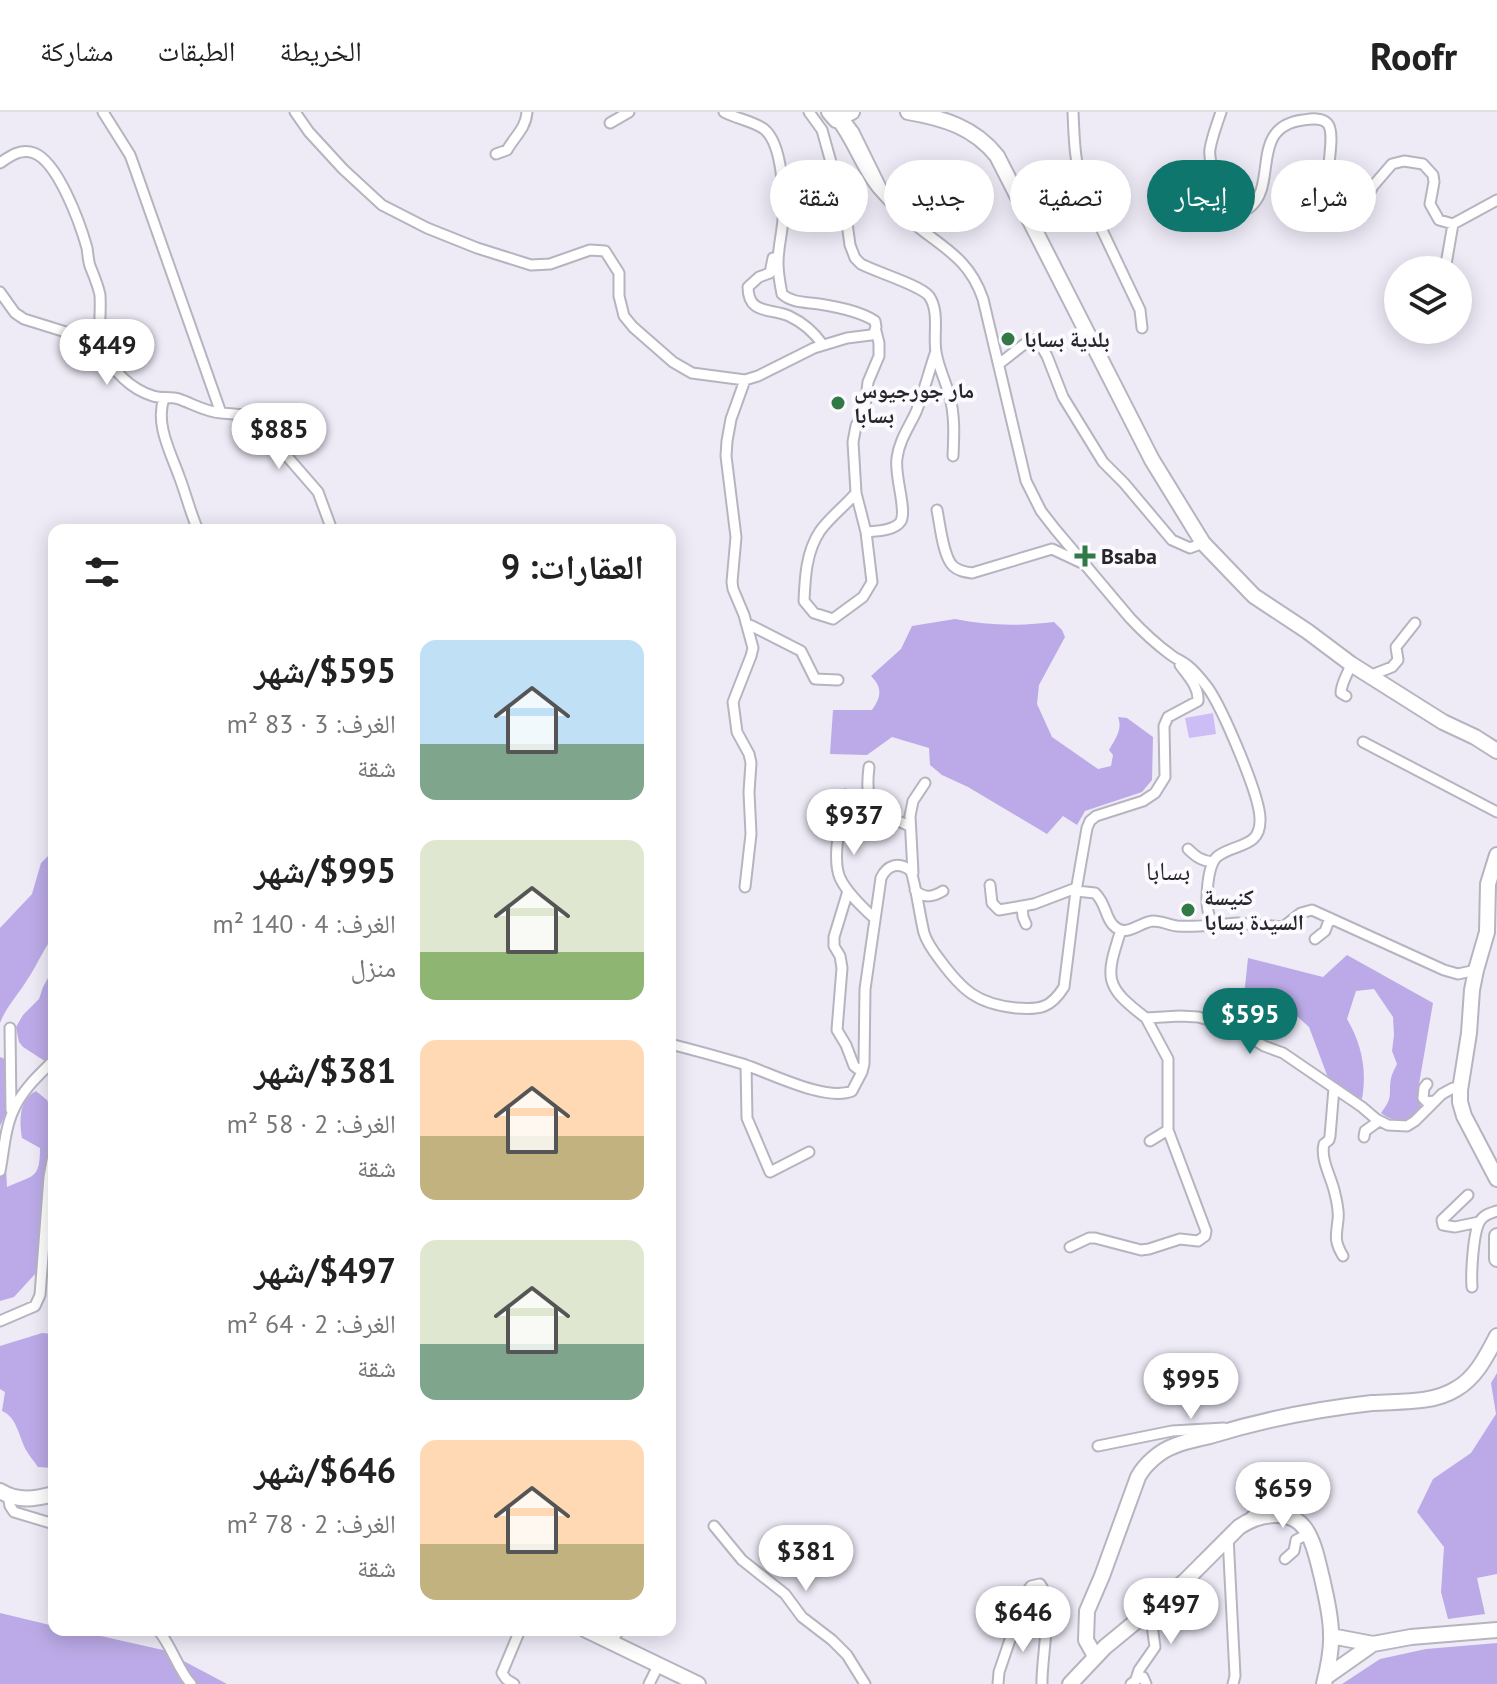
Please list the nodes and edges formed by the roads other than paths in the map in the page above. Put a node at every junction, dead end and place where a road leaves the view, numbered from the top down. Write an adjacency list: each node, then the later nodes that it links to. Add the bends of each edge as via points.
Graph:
1 (103, 112): 27 (street, via 130,155)
2 (295, 112): 25 (street, via 382,205 427,228 531,265 605,251 619,273 621,310 633,327 684,369)
3 (527, 112): 12 (street, via 524,128 507,150)
4 (629, 112): 11 (street)
5 (724, 112): 16 (street, via 761,127 772,140 782,179)
6 (809, 112): 23 (street, via 829,152 855,258 928,295 935,313)
7 (908, 112): 34 (street, via 966,130 983,139 997,156 1152,460)
8 (1073, 112): 19 (street, via 1075,162 1083,190 1140,310)
9 (1221, 112): 15 (street, via 1210,161 1228,194 1243,208 1259,198 1275,134 1286,124 1318,119 1331,131 1332,213 1346,220 1356,217 1392,164 1414,161 1433,175 1434,213)
10 (837, 114): 24 (street, via 871,180 973,275)
11 (610, 123)
12 (496, 154)
13 (0, 163): 21 (street, via 23,151 34,153 61,183 99,291)
14 (1497, 200): 15 (street)
15 (1453, 224): 17 (street)
16 (779, 244): 20 (street, via 784,297 866,316 875,321); 22 (street, via 770,273 749,286 748,295 757,308 807,326)
17 (1447, 256)
18 (0, 292): 21 (street, via 24,319)
19 (1142, 328)
20 (876, 331): 22 (street); 29 (street, via 879,356 854,433)
21 (99, 345): 26 (street, via 122,379)
22 (823, 345): 25 (street)
23 (936, 351): 28 (street, via 950,396); 33 (street, via 898,453 901,521)
24 (999, 364): 34 (street, via 1027,342 1039,342 1063,397 1103,462 1172,540 1190,548); 35 (street, via 1026,481 1041,511)
25 (745, 380): 36 (street, via 731,419 726,456 736,537 732,582)
26 (164, 398): 27 (street); 31 (street, via 161,421)
27 (221, 413): 32 (street, via 246,415 259,424 318,492)
28 (953, 456)
29 (856, 493): 33 (street); 33 (street, via 820,531 809,559 804,601 814,613 833,619 863,597 872,582)
30 (937, 510): 35 (street, via 947,557 963,572 1052,549)
31 (193, 524)
32 (330, 524)
33 (866, 532)
34 (1203, 543): 39 (street, via 1279,619 1307,631)
35 (1085, 564): 38 (street, via 1145,635)
36 (746, 623): 41 (street, via 801,651 815,679); 55 (street, via 752,652 733,702 737,732 751,763)
37 (1415, 623): 40 (street, via 1396,647 1398,660 1392,667)
38 (1172, 656): 52 (street, via 1187,664 1209,689 1259,808 1256,837); 57 (street, via 1193,683 1198,701 1168,717 1165,777 1155,793 1090,821)
39 (1351, 664): 40 (street); 42 (street, via 1341,687)
40 (1369, 676): 44 (street)
41 (838, 680)
42 (1346, 696)
43 (1363, 742): 48 (street)
44 (1497, 751)
45 (869, 767): 49 (street, via 872,806)
46 (925, 783): 49 (street, via 913,801)
47 (845, 795): 58 (street, via 837,854)
48 (1497, 812)
49 (910, 826): 53 (street)
50 (1188, 849): 52 (street)
51 (1497, 855): 61 (street, via 1488,884)
52 (1213, 862): 65 (street, via 1207,892 1209,918)
53 (912, 876): 56 (street); 62 (street, via 903,866 888,868 881,878)
54 (990, 885): 60 (street, via 999,910)
55 (745, 887)
56 (915, 890): 57 (street, via 924,935 952,976 987,1003 1041,1008 1064,987); 59 (street, via 928,897)
57 (1076, 890): 60 (street); 66 (street, via 1095,893 1110,923)
58 (848, 891): 62 (street); 75 (street, via 834,937 842,968 837,1030)
59 (943, 891)
60 (1022, 906): 64 (street)
61 (1492, 912): 67 (street)
62 (874, 918): 75 (street)
63 (1330, 918): 65 (street, via 1312,910 1283,927); 68 (street); 69 (street, via 1444,970)
64 (1026, 924)
65 (1215, 925): 66 (street, via 1158,921)
66 (1121, 930): 70 (street, via 1111,981 1122,999)
67 (1492, 931): 69 (street)
68 (1315, 939)
69 (1476, 970): 78 (street)
70 (1146, 1018): 77 (street, via 1198,1017 1231,1026); 82 (street, via 1168,1059)
71 (10, 1028): 80 (street)
72 (676, 1046): 73 (street)
73 (746, 1065): 75 (street, via 845,1094); 85 (street, via 747,1118 770,1172)
74 (48, 1067): 80 (street)
75 (862, 1072)
76 (1427, 1084): 79 (street, via 1423,1098)
77 (1334, 1088): 81 (street); 94 (street, via 1330,1136 1322,1154 1335,1192 1337,1246)
78 (1460, 1090): 79 (street, via 1448,1090); 87 (street, via 1464,1116)
79 (1434, 1101): 81 (street, via 1407,1126)
80 (11, 1117): 86 (street)
81 (1379, 1121): 83 (street)
82 (1168, 1130): 84 (street); 93 (street, via 1205,1236 1141,1250 1095,1238)
83 (1364, 1137)
84 (1150, 1141)
85 (809, 1152)
86 (0, 1171)
87 (1497, 1179)
88 (48, 1190): 97 (street, via 40,1295 35,1306)
89 (1468, 1195): 91 (street, via 1443,1225)
90 (1497, 1211): 91 (street)
91 (1479, 1222): 96 (street)
92 (1497, 1236): 95 (street)
93 (1070, 1247)
94 (1343, 1256)
95 (1497, 1259)
96 (1472, 1287)
97 (0, 1321)
98 (1497, 1336): 99 (street, via 1477,1369 1448,1393 1332,1408)
99 (1236, 1428): 100 (street, via 1172,1431); 117 (street, via 1174,1446 1142,1470 1087,1611 1086,1640)
100 (1098, 1446)
101 (1296, 1476): 105 (street)
102 (4, 1493): 103 (street, via 35,1499); 104 (street, via 14,1512)
103 (48, 1496)
104 (48, 1522)
105 (1247, 1522): 107 (street, via 1285,1516); 108 (street)
106 (714, 1526): 125 (street, via 742,1560 777,1586 802,1617 847,1655)
107 (1308, 1534): 109 (street, via 1296,1540); 115 (street, via 1329,1607)
108 (1228, 1536): 110 (street); 129 (street)
109 (1285, 1559)
110 (1145, 1616): 117 (street); 120 (street, via 1155,1647 1139,1670)
111 (1497, 1630): 116 (street)
112 (164, 1636): 121 (street)
113 (517, 1636): 122 (street, via 502,1673)
114 (615, 1636): 118 (street)
115 (1331, 1636): 116 (street); 119 (street)
116 (1373, 1644): 119 (street)
117 (1095, 1656): 128 (street)
118 (658, 1666): 123 (street); 124 (street)
119 (1325, 1681)
120 (1138, 1682)
121 (191, 1684)
122 (514, 1684)
123 (649, 1684)
124 (698, 1684)
125 (865, 1684)
126 (998, 1684): 127 (street, via 1026,1593 1040,1584 1045,1590 1046,1627)
127 (1042, 1684)
128 (1070, 1684)
129 (1233, 1684)

